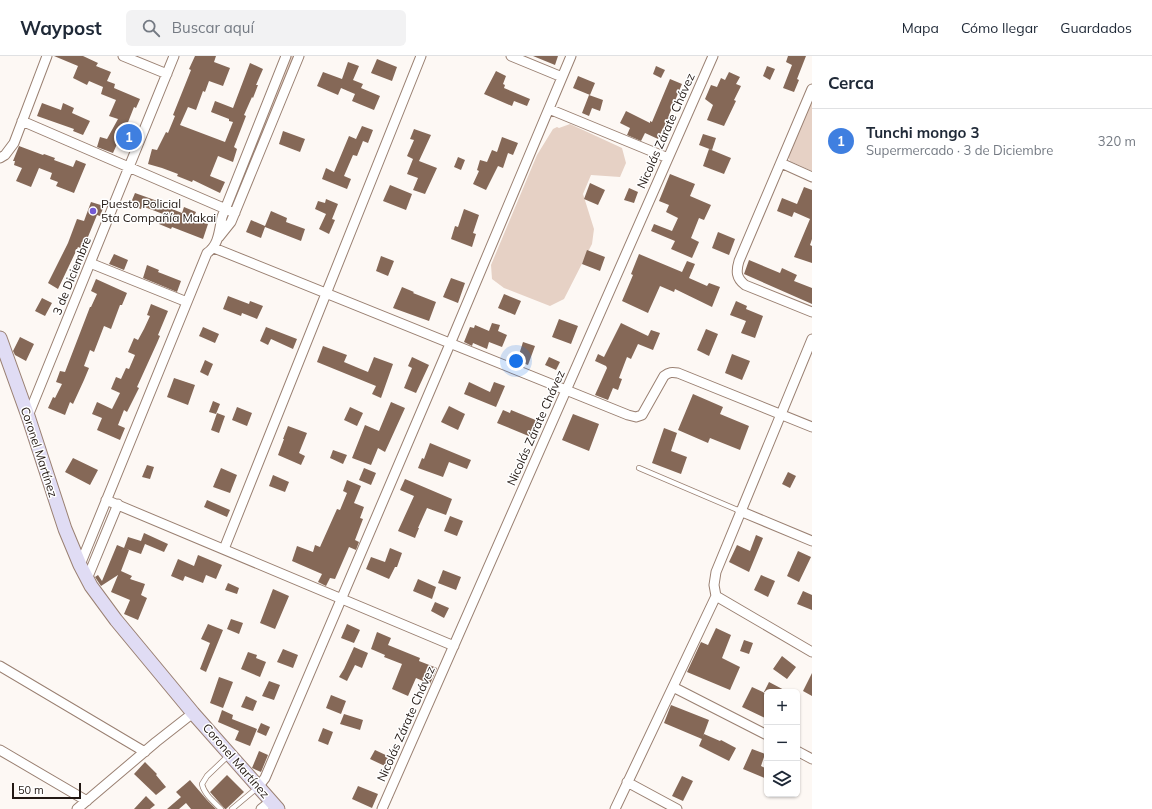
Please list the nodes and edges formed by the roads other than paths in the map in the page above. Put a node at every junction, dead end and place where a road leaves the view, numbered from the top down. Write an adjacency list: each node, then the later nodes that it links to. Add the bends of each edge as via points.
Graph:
1 (47, 56): 14 (street)
2 (123, 56): 10 (street)
3 (174, 56): 10 (street, 3 de Diciembre)
4 (286, 56): 20 (street)
5 (298, 56): 21 (street)
6 (421, 56): 25 (street)
7 (511, 56): 11 (street)
8 (571, 56): 11 (street)
9 (713, 56): 16 (street, Nicolás Zárate Chávez)
10 (167, 74): 18 (street, 3 de Diciembre)
11 (562, 77): 13 (street)
12 (812, 89): 17 (street)
13 (549, 109): 16 (street); 30 (street)
14 (22, 121): 15 (street, via 10,149); 18 (street)
15 (0, 158)
16 (668, 158): 31 (street, Nicolás Zárate Chávez)
17 (780, 163): 19 (street); 27 (street, via 739,261 737,276 745,285)
18 (129, 167): 20 (street); 24 (street, 3 de Diciembre)
19 (812, 177)
20 (225, 208): 21 (street); 22 (street)
21 (235, 213): 22 (street)
22 (218, 239): 23 (street)
23 (214, 248): 25 (street); 26 (street, via 207,253)
24 (90, 263): 26 (street); 33 (street, 3 de Diciembre)
25 (326, 294): 30 (street); 40 (street)
26 (187, 302): 36 (street)
27 (812, 312)
28 (0, 338): 33 (main road, Coronel Martínez)
29 (812, 339): 32 (street)
30 (450, 344): 31 (street); 44 (street)
31 (566, 390): 32 (street, via 636,417 646,410 664,376 673,372); 45 (street, Nicolás Zárate Chávez)
32 (781, 414): 34 (street); 38 (street)
33 (28, 416): 41 (main road, Coronel Martínez, via 65,530)
34 (812, 427)
35 (639, 468): 38 (lane)
36 (106, 500): 37 (street); 41 (street)
37 (118, 504): 40 (street); 42 (street)
38 (740, 511): 39 (street); 43 (street, via 716,572)
39 (812, 542)
40 (224, 549): 44 (street)
41 (80, 565): 42 (main road, Coronel Martínez)
42 (87, 579): 49 (main road, Coronel Martínez, via 116,620)
43 (716, 596): 46 (street); 48 (street)
44 (342, 599): 45 (street); 57 (street, via 265,778)
45 (454, 646): 63 (street, Nicolás Zárate Chávez)
46 (812, 652)
47 (0, 666): 52 (street)
48 (673, 687): 50 (street); 56 (street)
49 (193, 713): 52 (street); 54 (main road, Coronel Martínez)
50 (764, 733)
51 (0, 750): 58 (street)
52 (145, 752): 58 (street)
53 (800, 753): 55 (street)
54 (230, 755): 57 (main road, Coronel Martínez); 61 (lane, via 202,784 207,794)
55 (812, 759)
56 (627, 782): 64 (street); 65 (street)
57 (258, 787): 59 (main road, Coronel Martínez); 62 (lane)
58 (87, 801): 60 (street)
59 (270, 806)
60 (77, 809)
61 (221, 809)
62 (232, 809)
63 (382, 809)
64 (615, 809)
65 (676, 809)

